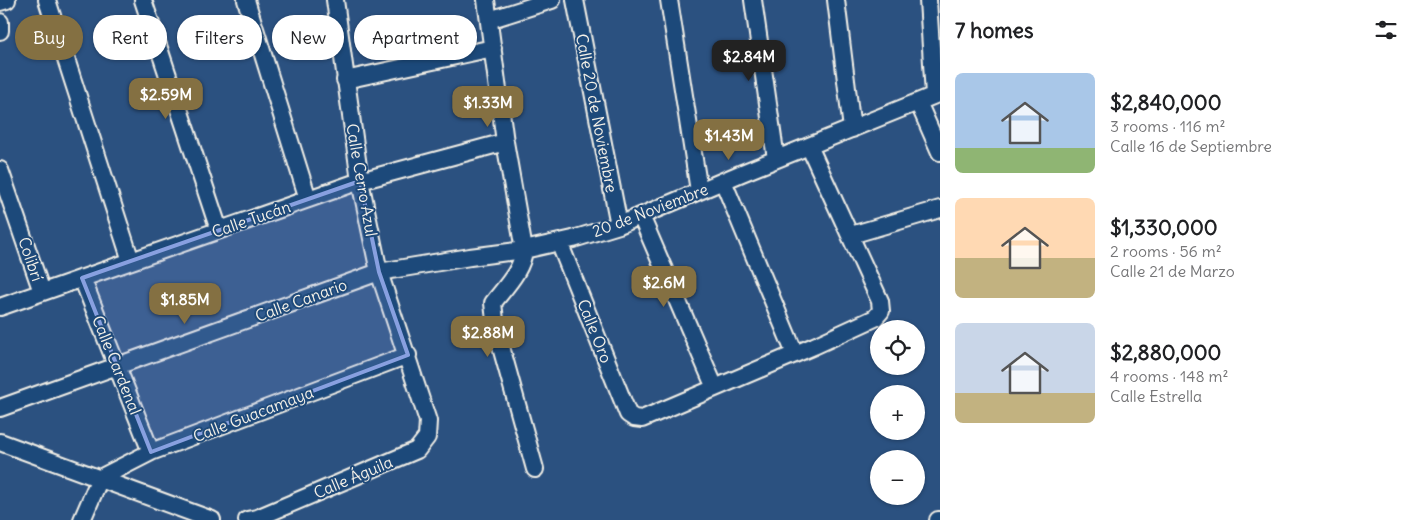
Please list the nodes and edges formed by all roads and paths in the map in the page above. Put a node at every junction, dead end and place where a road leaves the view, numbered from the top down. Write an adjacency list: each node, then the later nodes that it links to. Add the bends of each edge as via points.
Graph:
1 (7, 0): 13 (street)
2 (47, 0): 38 (street)
3 (143, 0): 34 (street)
4 (246, 0): 30 (street)
5 (335, 0): 18 (street, Calle Cerro Azul)
6 (486, 0): 14 (street)
7 (552, 0): 14 (street)
8 (575, 0): 33 (street, Calle 20 de Noviembre)
9 (669, 0): 29 (street)
10 (753, 0): 25 (street)
11 (836, 0): 21 (street)
12 (928, 0): 19 (street)
13 (0, 2)
14 (489, 20): 17 (street)
15 (0, 22): 16 (street)
16 (0, 31)
17 (493, 48): 18 (street); 22 (street)
18 (345, 80): 27 (street, Calle Cerro Azul)
19 (937, 94): 20 (street, 20 de Noviembre)
20 (918, 102): 21 (street, 20 de Noviembre); 24 (street)
21 (852, 129): 23 (street, 20 de Noviembre)
22 (505, 142): 27 (street, Calle Tucán); 37 (street)
23 (809, 146): 25 (street, 20 de Noviembre); 35 (street)
24 (940, 152)
25 (776, 159): 28 (street, 20 de Noviembre)
26 (0, 170): 41 (street, Colibrí)
27 (360, 181): 30 (street, Calle Tucán); 39 (street, Calle Cerro Azul)
28 (723, 181): 29 (street, 20 de Noviembre); 43 (street)
29 (699, 191): 32 (street, 20 de Noviembre)
30 (308, 199): 34 (street, Calle Tucán)
31 (940, 209): 35 (street)
32 (641, 216): 33 (street, 20 de Noviembre); 46 (street)
33 (619, 225): 36 (street, 20 de Noviembre)
34 (219, 230): 38 (street, Calle Tucán)
35 (850, 235): 43 (street, via 880,301 881,311 874,318)
36 (558, 242): 37 (street, 20 de Noviembre); 46 (street, Calle Oro, via 628,414 642,419)
37 (524, 250): 39 (street, Calle Canario); 51 (street, via 523,261 493,304 496,329)
38 (131, 261): 40 (street, Calle Tucán)
39 (380, 272): 44 (street, Calle Cerro Azul); 45 (street, Calle Canario)
40 (82, 278): 41 (street, Calle Tucán); 45 (street, Calle Cardenal)
41 (42, 292): 42 (street, Calle Tucán)
42 (0, 307)
43 (795, 354): 46 (street)
44 (408, 355): 48 (street, Calle Cerro Azul, via 428,421); 50 (street, Calle Guacamaya)
45 (118, 366): 47 (street, Calle Canario); 50 (street, Calle Cardenal)
46 (715, 388)
47 (0, 408)
48 (427, 437): 55 (street, Calle Águila, via 417,450)
49 (0, 442): 52 (street)
50 (151, 452): 52 (street, Calle Guacamaya)
51 (535, 469)
52 (100, 478): 53 (street); 54 (street)
53 (82, 520)
54 (212, 520)
55 (247, 520)

